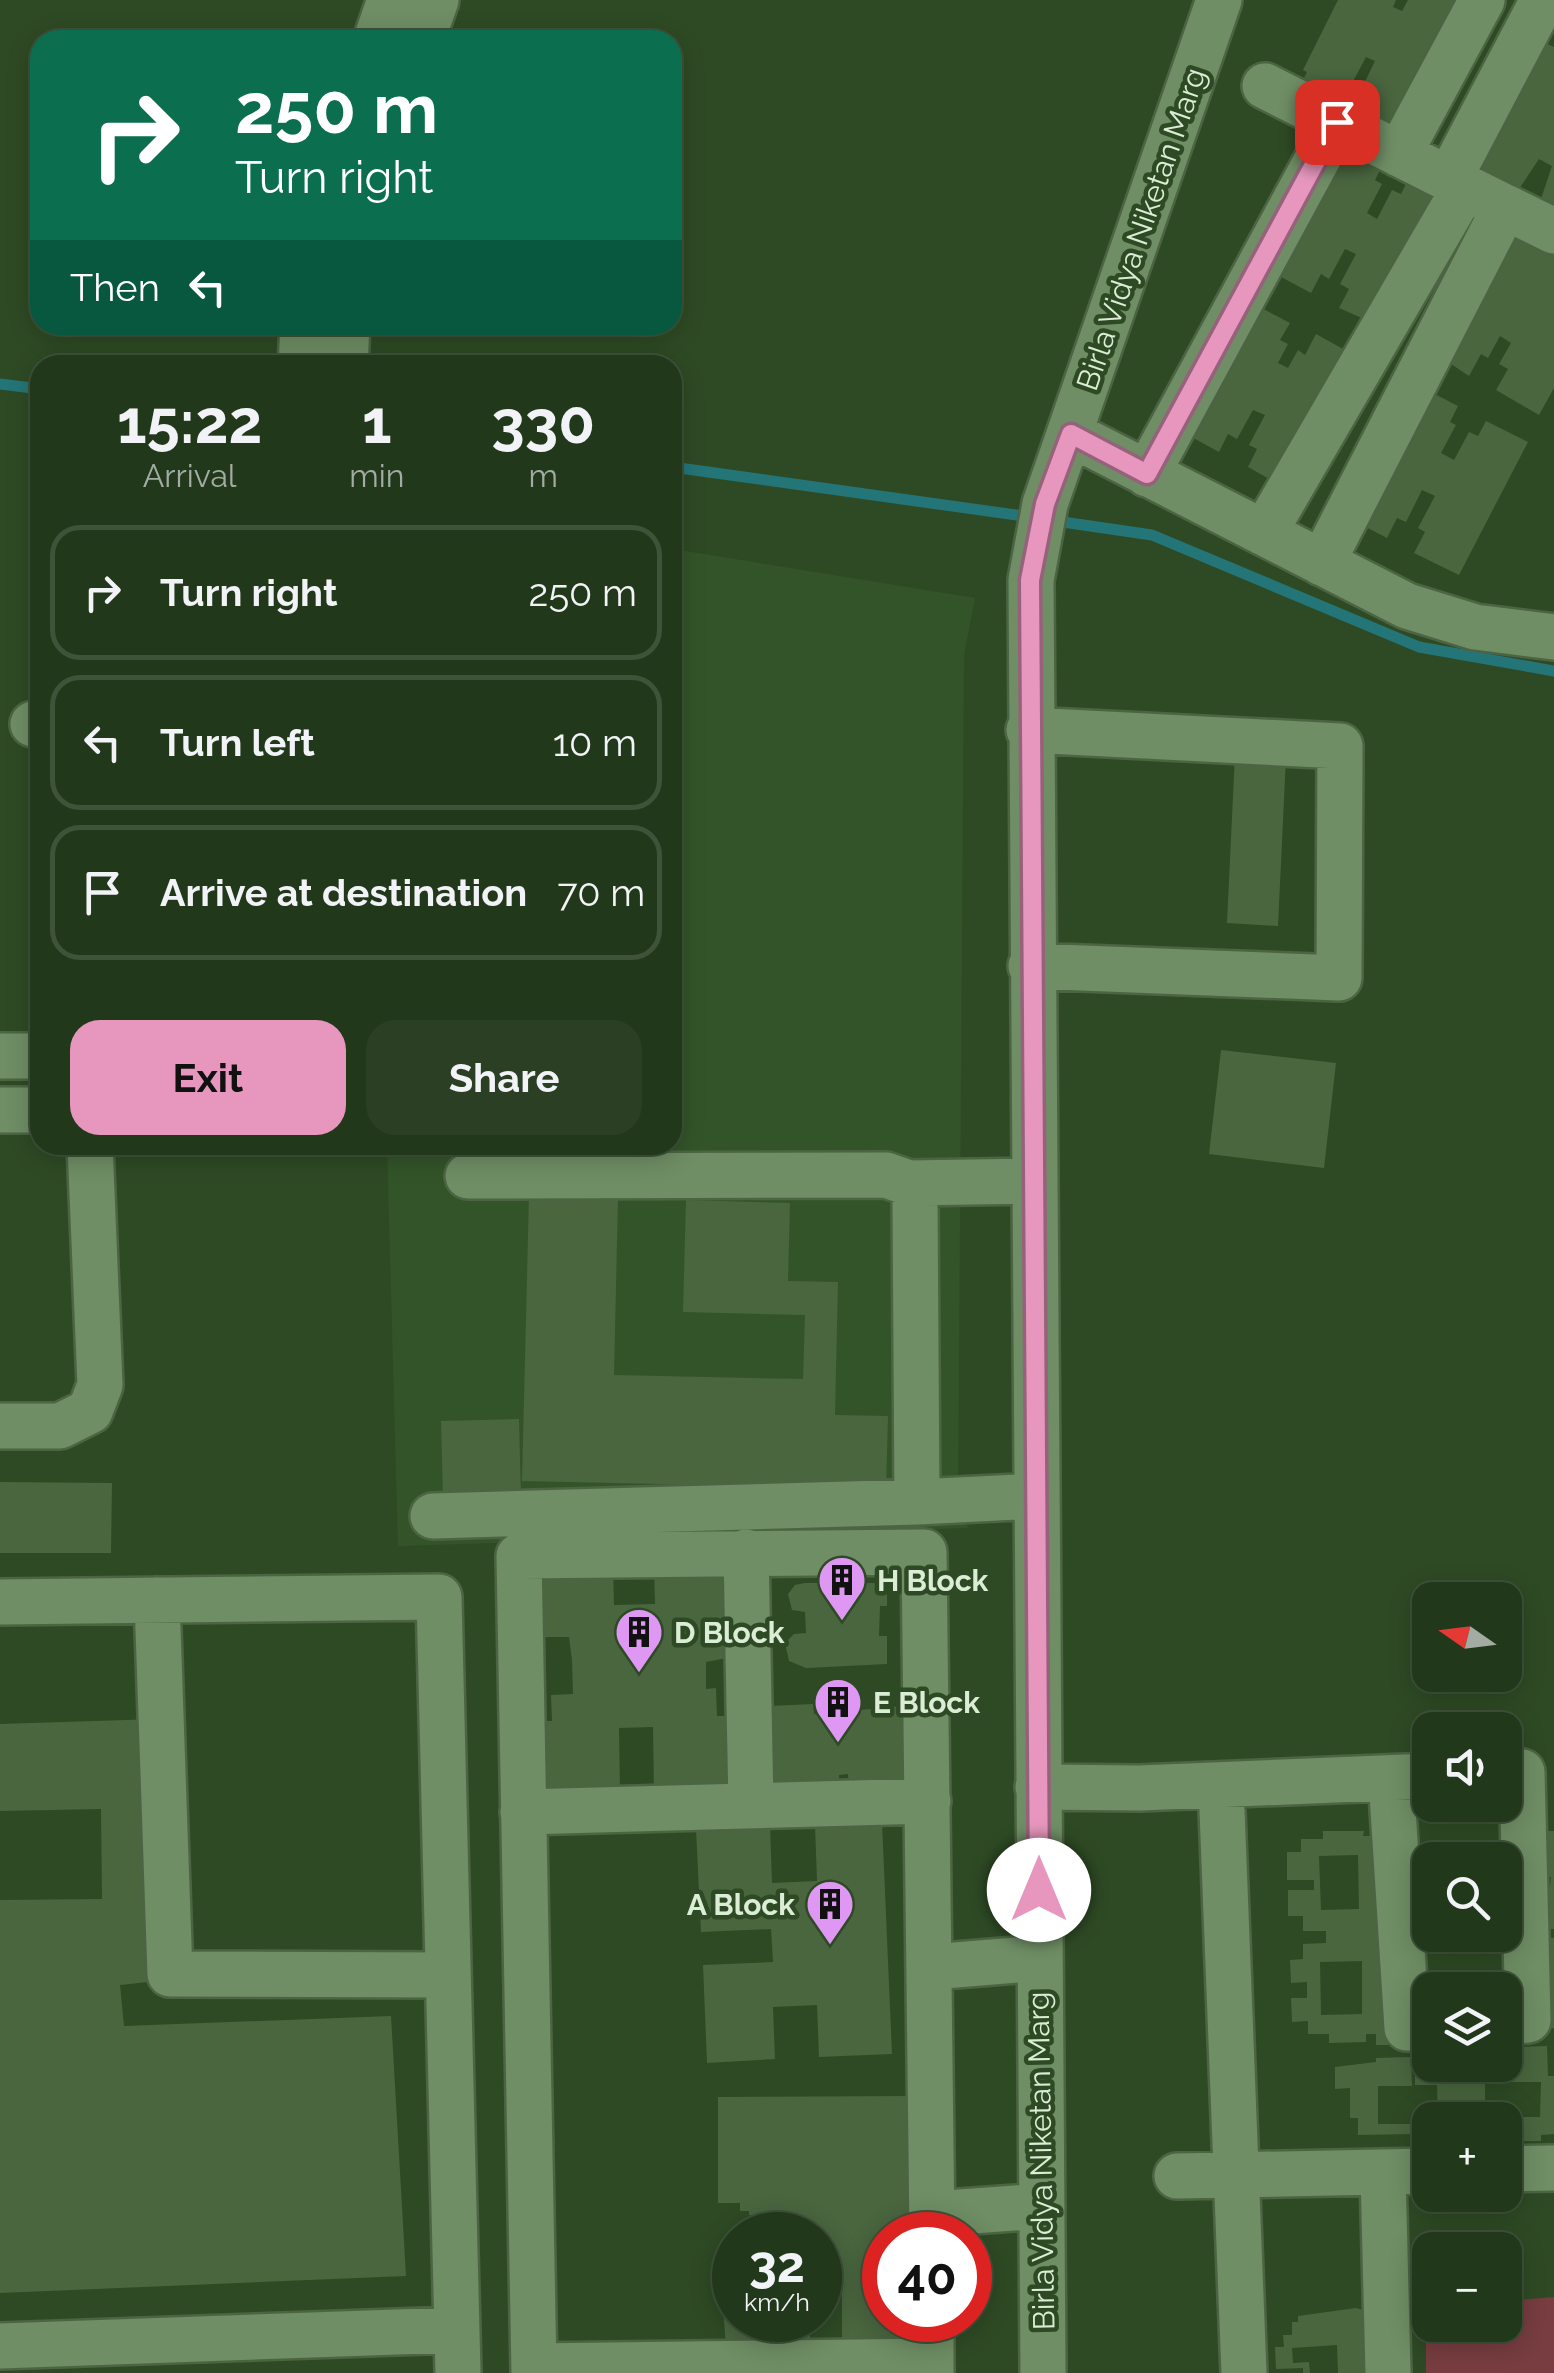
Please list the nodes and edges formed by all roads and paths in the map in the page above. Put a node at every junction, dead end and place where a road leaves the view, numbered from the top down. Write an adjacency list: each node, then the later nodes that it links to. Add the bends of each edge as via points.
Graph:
1 (390, 0): 6 (street)
2 (436, 0): 7 (street)
3 (1219, 0): 14 (street, Birla Vidya Niketan Marg)
4 (1482, 0): 10 (street)
5 (1535, 9): 11 (street)
6 (380, 30)
7 (426, 30)
8 (1264, 86): 9 (street)
9 (1337, 122): 10 (street); 15 (street)
10 (1399, 154): 11 (street)
11 (1457, 183): 12 (street); 16 (street)
12 (1505, 206): 13 (street); 17 (street)
13 (1554, 231)
14 (1071, 434): 15 (street); 19 (street, Birla Vidya Niketan Marg, via 1045,504 1030,580)
15 (1147, 474): 16 (street)
16 (1264, 533): 17 (street)
17 (1322, 563): 18 (street, via 1406,606 1476,627)
18 (1554, 637)
19 (1029, 730): 20 (street, Birla Vidya Niketan Marg); 20 (street, via 1340,746 1339,978)
20 (1031, 966): 27 (street, Birla Vidya Niketan Marg)
21 (0, 1056): 22 (street)
22 (30, 1056)
23 (0, 1110): 24 (street)
24 (30, 1110)
25 (90, 1155): 29 (street, via 100,1385 90,1410 60,1426)
26 (468, 1176): 28 (street, via 886,1175)
27 (1033, 1181): 28 (street); 30 (street, Birla Vidya Niketan Marg)
28 (909, 1183): 31 (street)
29 (0, 1426)
30 (1036, 1496): 31 (street); 39 (street, Birla Vidya Niketan Marg)
31 (917, 1502): 32 (street)
32 (434, 1516)
33 (746, 1552): 40 (street, via 924,1552); 41 (street); 42 (street, via 519,1556)
34 (157, 1600): 35 (street); 45 (street, via 170,1974); 45 (street, via 439,1596)
35 (0, 1602)
36 (1527, 1772): 46 (street, via 1528,2020)
37 (1410, 1777): 38 (street); 47 (street, via 1407,2028)
38 (1220, 1785): 39 (street); 52 (street)
39 (1038, 1788): 43 (street, Birla Vidya Niketan Marg)
40 (928, 1801): 41 (street); 44 (street)
41 (751, 1805): 42 (street)
42 (522, 1812): 61 (street)
43 (1040, 1958): 44 (street); 54 (street, Birla Vidya Niketan Marg)
44 (931, 1967): 55 (street)
45 (447, 1975): 59 (street)
46 (1522, 2021)
47 (1412, 2028)
48 (1554, 2168): 49 (street)
49 (1522, 2169)
50 (1412, 2171): 51 (street)
51 (1382, 2172): 52 (street); 64 (street)
52 (1237, 2175): 53 (street); 63 (street)
53 (1177, 2176)
54 (1042, 2206): 56 (street); 62 (street, Birla Vidya Niketan Marg)
55 (932, 2212)
56 (992, 2215)
57 (0, 2346): 59 (street)
58 (931, 2351): 60 (street)
59 (456, 2352)
60 (777, 2367): 61 (street)
61 (534, 2369)
62 (1044, 2373)
63 (1244, 2373)
64 (1388, 2373)

